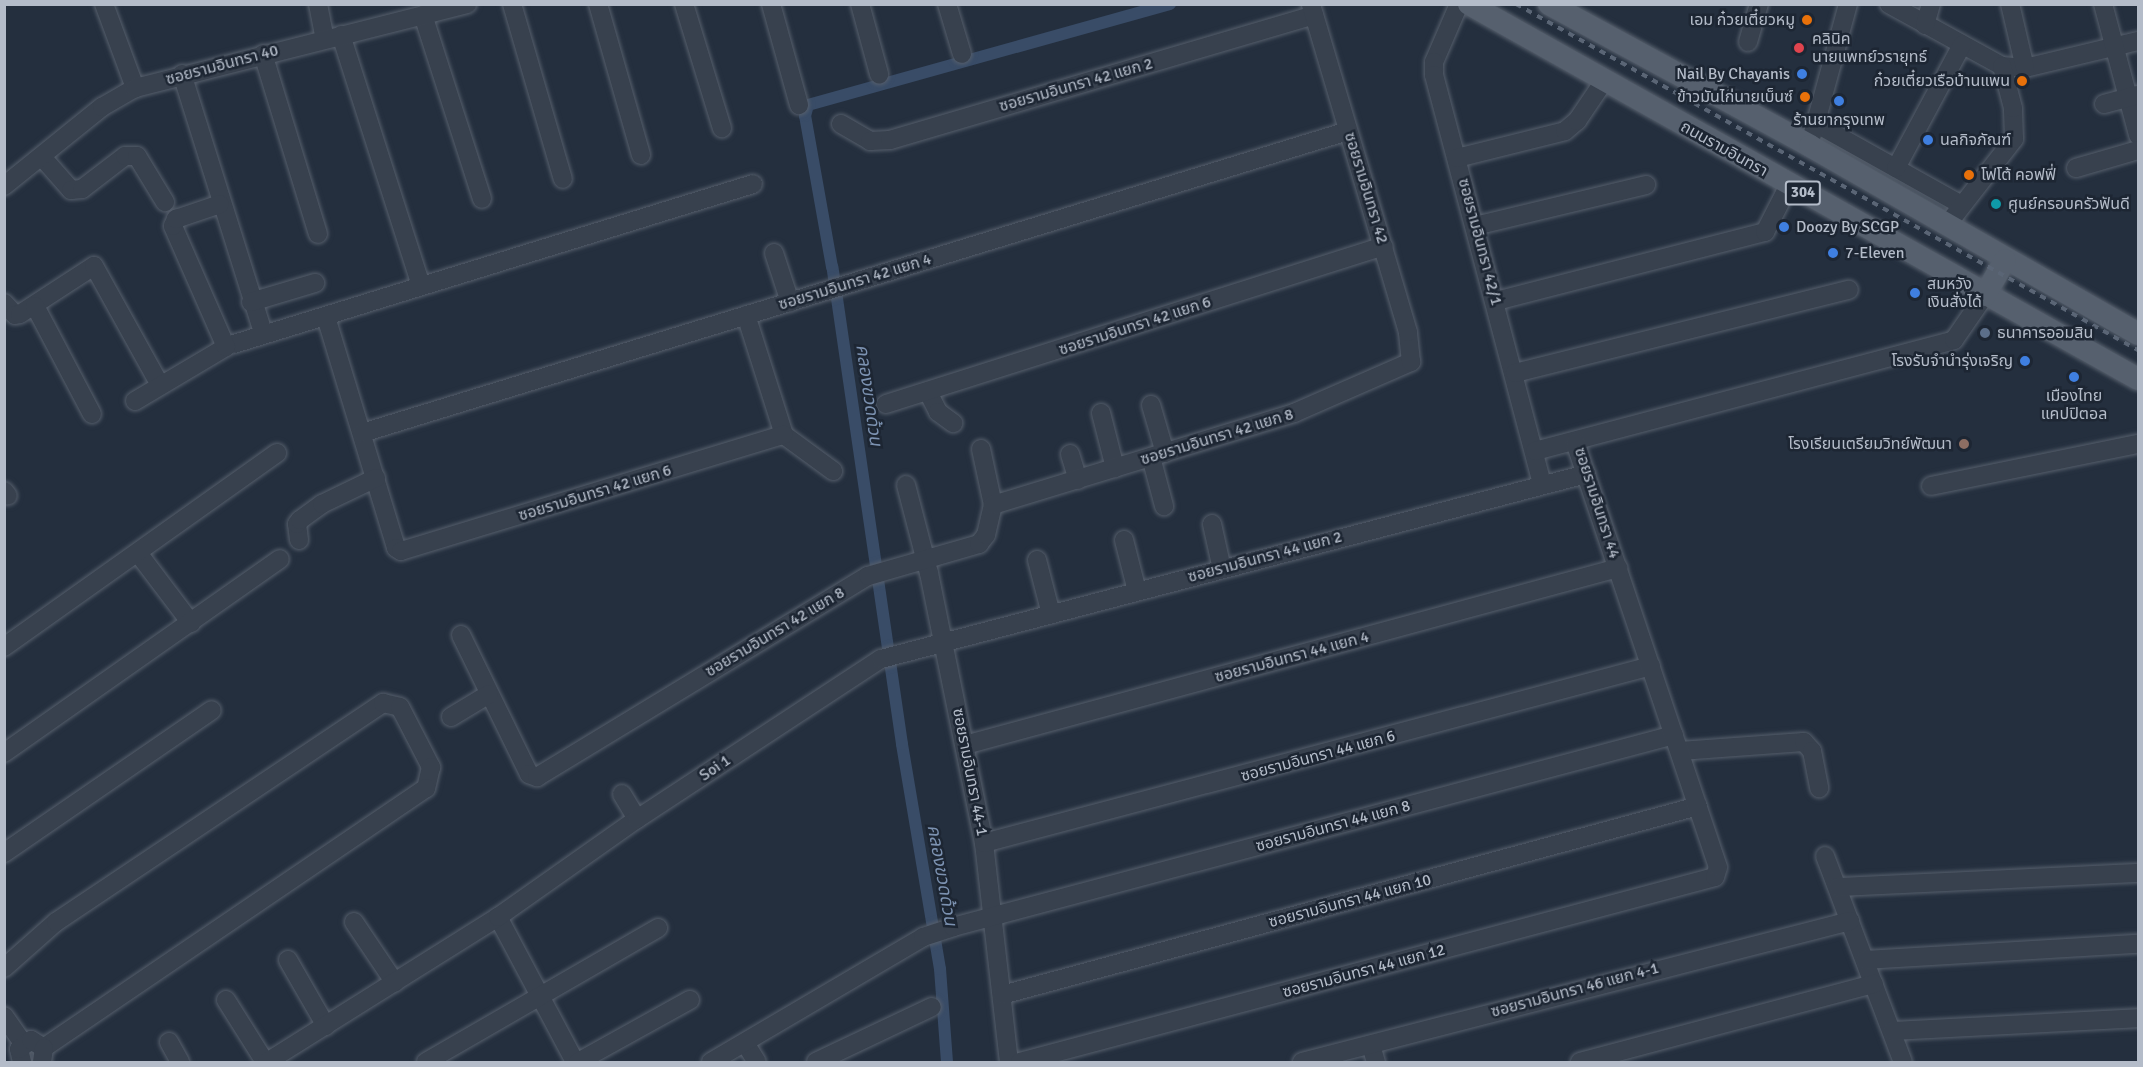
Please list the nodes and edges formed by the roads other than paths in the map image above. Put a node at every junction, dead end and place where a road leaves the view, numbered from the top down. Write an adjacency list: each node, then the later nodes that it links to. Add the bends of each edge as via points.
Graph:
1 (104, 4): 35 (street)
2 (318, 4): 23 (street)
3 (468, 4): 21 (street, ซอยรามอินทรา 40)
4 (512, 4): 51 (street)
5 (598, 4): 46 (street)
6 (684, 4): 41 (street)
7 (771, 4): 38 (street)
8 (860, 4): 33 (street)
9 (947, 4): 29 (street)
10 (1459, 4): 48 (street, ซอยรามอินทรา 42/1, via 1433,67)
11 (1469, 4): 34 (main road, ถนนรามอินทรา / 304)
12 (1549, 4): 44 (main road, 304)
13 (1759, 4): 25 (street)
14 (1839, 4): 44 (street)
15 (1848, 4): 39 (street)
16 (1889, 4): 22 (street)
17 (1931, 4): 22 (street)
18 (2010, 4): 31 (street)
19 (2103, 4): 27 (street)
20 (1313, 10): 40 (street, ซอยรามอินทรา 42 แยก 2, via 890,140 870,141); 42 (street, ซอยรามอินทรา 42)
21 (423, 15): 23 (street, ซอยรามอินทรา 40); 56 (street)
22 (1925, 25): 26 (street)
23 (333, 37): 28 (street, ซอยรามอินทรา 40); 67 (street)
24 (2139, 41): 27 (street)
25 (1748, 42)
26 (1962, 45): 30 (street); 49 (street)
27 (2113, 47): 31 (street); 36 (street)
28 (263, 54): 32 (street, ซอยรามอินทรา 40); 62 (street)
29 (962, 54)
30 (2002, 66): 31 (street); 59 (street, via 2013,108 2014,139)
31 (2025, 68)
32 (182, 74): 35 (street, ซอยรามอินทรา 40); 58 (street)
33 (879, 74)
34 (1604, 81): 48 (street, via 1577,122 1565,130); 54 (main road, ถนนรามอินทรา / 304)
35 (135, 88): 47 (street, ซอยรามอินทรา 40, via 102,107)
36 (2133, 96): 37 (street); 43 (street)
37 (2104, 104)
38 (799, 105)
39 (1815, 123): 44 (street); 49 (street)
40 (841, 124)
41 (722, 128)
42 (1348, 131): 63 (street, ซอยรามอินทรา 42); 72 (street, ซอยรามอินทรา 42 แยก 4)
43 (2139, 135)
44 (1805, 143): 60 (main road, 304)
45 (2139, 150): 50 (street)
46 (641, 156)
47 (42, 157): 55 (street, ซอยรามอินทรา 40); 57 (street, via 71,190 82,189 125,156 137,156)
48 (1457, 158): 61 (street, ซอยรามอินทรา 42/1)
49 (1896, 168): 59 (street)
50 (2076, 168)
51 (563, 179)
52 (753, 184): 67 (street)
53 (1646, 185): 61 (street)
54 (1789, 185): 69 (main road, ถนนรามอินทรา / 304); 70 (street, via 1765,232)
55 (4, 186)
56 (482, 199)
57 (165, 202)
58 (220, 204): 71 (street); 85 (street, via 176,219 173,226 226,347)
59 (1960, 204): 60 (street)
60 (1947, 225): 65 (main road, 304)
61 (1475, 226): 70 (street, ซอยรามอินทรา 42/1)
62 (318, 234)
63 (1384, 246): 80 (street, ซอยรามอินทรา 42, via 1412,350 1412,362); 84 (street, ซอยรามอินทรา 42 แยก 6)
64 (774, 253): 72 (street)
65 (2006, 260): 69 (main road); 78 (main road, 304)
66 (315, 283): 71 (street)
67 (421, 286): 76 (street)
68 (1849, 290): 81 (street)
69 (1985, 295): 83 (main road, ถนนรามอินทรา / 304); 93 (street, ซอยรามอินทรา 44, via 1954,340)
70 (1496, 301): 81 (street, ซอยรามอินทรา 42/1)
71 (251, 302): 77 (street)
72 (790, 302): 75 (street, ซอยรามอินทรา 42 แยก 4)
73 (4, 303): 74 (street, via 15,315)
74 (35, 306): 82 (street, via 94,266); 89 (street)
75 (746, 315): 91 (street, ซอยรามอินทรา 42 แยก 4); 92 (street)
76 (326, 317): 79 (street); 91 (street)
77 (261, 326)
78 (2139, 334)
79 (234, 344)
80 (1401, 367): 99 (street, ซอยรามอินทรา 42 แยก 8, via 1319,404)
81 (1515, 374): 96 (street, ซอยรามอินทรา 42/1)
82 (156, 378)
83 (2139, 379)
84 (928, 392): 86 (street, ซอยรามอินทรา 42 แยก 6); 90 (street, via 938,412)
85 (135, 401)
86 (886, 404)
87 (1150, 405): 99 (street)
88 (1101, 413): 100 (street)
89 (92, 414)
90 (953, 423)
91 (362, 433): 103 (street)
92 (784, 435): 101 (street); 103 (street, ซอยรามอินทรา 42 แยก 6, via 407,551 396,548)
93 (1575, 442): 96 (street); 102 (street, ซอยรามอินทรา 44)
94 (2139, 444): 107 (street)
95 (981, 449): 108 (street, ซอยรามอินทรา 42 แยก 8)
96 (1535, 451): 105 (street, ซอยรามอินทรา 42/1)
97 (277, 453): 113 (street)
98 (1070, 454): 104 (street)
99 (1158, 455): 100 (street, ซอยรามอินทรา 42 แยก 8); 109 (street)
100 (1115, 468): 104 (street, ซอยรามอินทรา 42 แยก 8)
101 (833, 471)
102 (1586, 474): 105 (street, ซอยรามอินทรา 44 แยก 2); 117 (street, ซอยรามอินทรา 44)
103 (376, 478): 111 (street, via 322,504 300,520)
104 (1078, 480): 108 (street, ซอยรามอินทรา 42 แยก 8)
105 (1542, 484): 118 (street, ซอยรามอินทรา 44 แยก 2)
106 (906, 485): 114 (street, ซอยรามอินทรา 44-1)
107 (1931, 486)
108 (993, 505): 114 (street, ซอยรามอินทรา 42 แยก 8, via 983,542)
109 (1164, 506)
110 (1212, 524): 118 (street)
111 (299, 540)
112 (1124, 540): 119 (street)
113 (138, 552): 121 (street); 124 (street)
114 (926, 558): 123 (street, ซอยรามอินทรา 44-1); 126 (street, ซอยรามอินทรา 42 แยก 8, via 868,576 535,778 529,774)
115 (280, 559): 121 (street)
116 (1037, 560): 120 (street)
117 (1618, 568): 125 (street, ซอยรามอินทรา 44); 130 (street, ซอยรามอินทรา 44 แยก 4)
118 (1222, 569): 119 (street, ซอยรามอินทรา 44 แยก 2)
119 (1137, 591): 120 (street, ซอยรามอินทรา 44 แยก 2)
120 (1051, 614): 123 (street, ซอยรามอินทรา 44 แยก 2)
121 (191, 623): 131 (street)
122 (461, 635): 126 (street)
123 (944, 642): 130 (street, ซอยรามอินทรา 44-1); 135 (street, Soi 1, via 888,657)
124 (4, 647)
125 (1651, 666): 129 (street, ซอยรามอินทรา 44); 136 (street, ซอยรามอินทรา 44 แยก 6)
126 (489, 694): 128 (street)
127 (212, 710): 137 (street)
128 (451, 717)
129 (1677, 743): 132 (street, ซอยรามอินทรา 44 แยก 8, via 1804,742 1812,751); 134 (street, ซอยรามอินทรา 44); 143 (street, ซอยรามอินทรา 44 แยก 8)
130 (966, 745): 136 (street, ซอยรามอินทรา 44-1)
131 (4, 753)
132 (1820, 788)
133 (622, 794): 135 (street)
134 (1698, 806): 140 (street, ซอยรามอินทรา 44, via 1718,867 1717,875); 153 (street, ซอยรามอินทรา 44 แยก 10)
135 (637, 819): 142 (street, Soi 1)
136 (984, 843): 143 (street, ซอยรามอินทรา 44-1)
137 (4, 853)
138 (1825, 856): 141 (street)
139 (2139, 873): 141 (street)
140 (1708, 879): 176 (street, ซอยรามอินทรา 44 แยก 12)
141 (1838, 888): 145 (street)
142 (498, 917): 151 (street, Soi 1); 154 (street)
143 (993, 917): 153 (street, ซอยรามอินทรา 44-1); 164 (street, ซอยรามอินทรา 44 แยก 8, via 923,938)
144 (354, 921): 151 (street)
145 (1850, 921): 149 (street); 165 (street, ซอยรามอินทรา 46 แยก 4-1)
146 (658, 928): 154 (street)
147 (2139, 944): 149 (street)
148 (288, 960): 160 (street)
149 (1864, 960): 152 (street)
150 (4, 968): 166 (street, via 56,922 382,703 400,707 430,767 426,788)
151 (395, 983): 160 (street, Soi 1)
152 (1874, 984): 161 (street); 179 (street)
153 (1002, 995): 175 (street, ซอยรามอินทรา 44-1)
154 (538, 998): 170 (street); 171 (street)
155 (226, 1000): 169 (street)
156 (690, 1000): 171 (street)
157 (932, 1007): 174 (street)
158 (4, 1016): 163 (street)
159 (2139, 1018): 161 (street)
160 (326, 1026): 169 (street, Soi 1)
161 (1892, 1031): 180 (street)
162 (169, 1042): 168 (street)
163 (23, 1043): 166 (street, via 35,1040); 167 (street, via 18,1053)
164 (745, 1043): 172 (street, ซอยรามอินทรา 44 แยก 8); 173 (street)
165 (1371, 1045): 177 (street, ซอยรามอินทรา 46 แยก 4-1); 178 (street)
166 (43, 1055)
167 (20, 1062)
168 (180, 1062)
169 (266, 1062)
170 (426, 1062)
171 (576, 1062)
172 (711, 1062)
173 (757, 1062)
174 (816, 1062)
175 (1009, 1062)
176 (1020, 1062)
177 (1302, 1062)
178 (1376, 1062)
179 (1580, 1062)
180 (1903, 1062)

